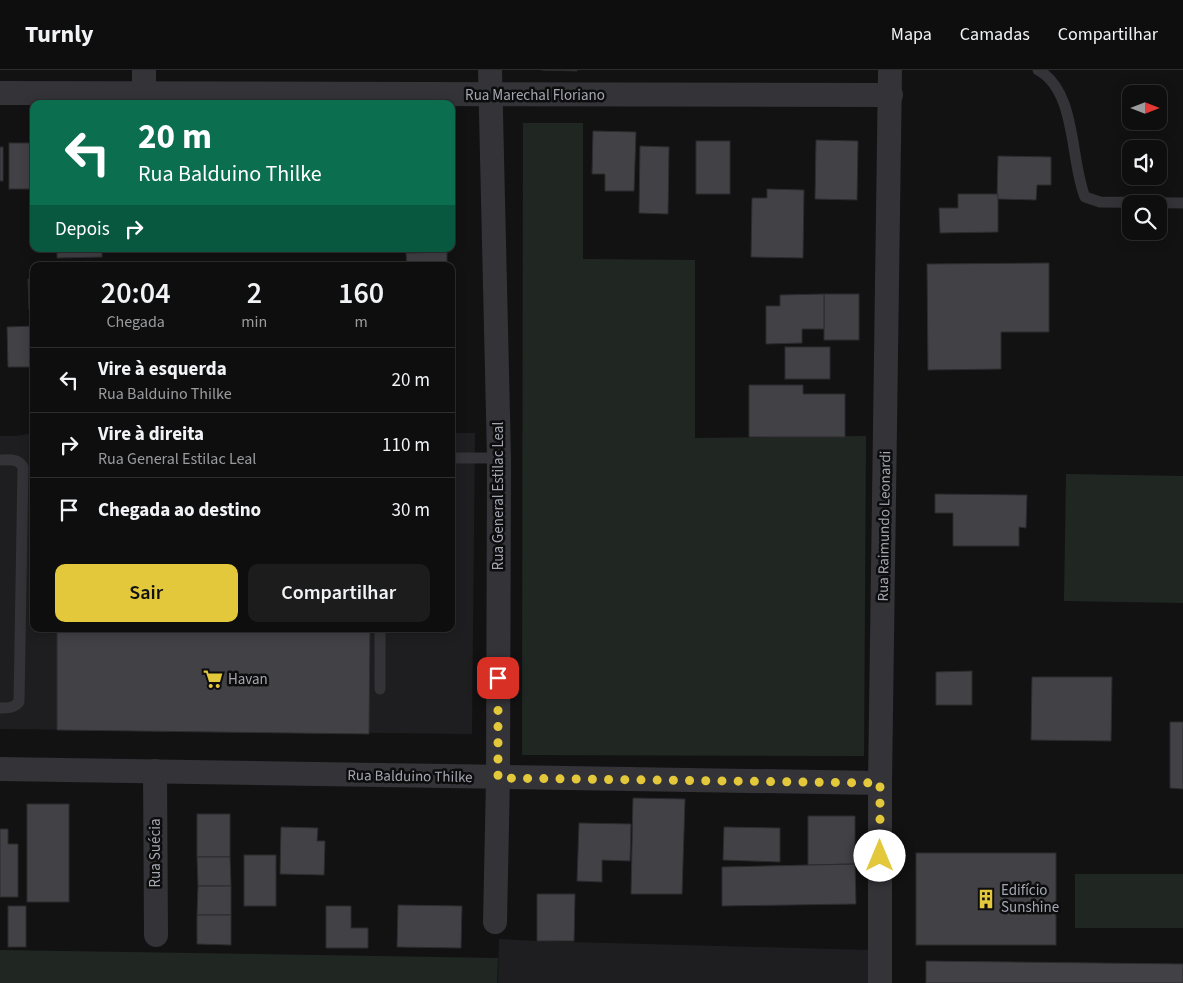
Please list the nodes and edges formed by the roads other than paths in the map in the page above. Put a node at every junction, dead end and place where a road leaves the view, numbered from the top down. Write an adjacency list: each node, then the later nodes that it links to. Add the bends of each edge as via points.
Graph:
1 (144, 70): 8 (street)
2 (490, 70): 6 (street, Rua General Estilac Leal)
3 (890, 70): 7 (street, Rua Raimundo Leonardi)
4 (1038, 70): 9 (lane, via 1047,75 1056,87 1067,113 1084,196 1100,202)
5 (0, 93): 8 (street, Rua Marechal Floriano)
6 (490, 95): 7 (street, Rua Marechal Floriano); 8 (street, Rua Marechal Floriano); 11 (street, Rua General Estilac Leal)
7 (891, 95): 19 (street, Rua Raimundo Leonardi)
8 (144, 99)
9 (1183, 203)
10 (455, 458): 11 (lane)
11 (499, 458): 18 (street, Rua General Estilac Leal)
12 (0, 460): 15 (lane, via 15,460 23,466 19,702 9,708)
13 (380, 632): 14 (lane)
14 (380, 689)
15 (0, 708)
16 (0, 770): 17 (street, Rua Balduino Thilke)
17 (155, 771): 18 (street, Rua Balduino Thilke); 21 (street, Rua Suécia)
18 (498, 778): 19 (street, Rua Balduino Thilke); 20 (street, Rua General Estilac Leal)
19 (880, 783): 22 (street, Rua Raimundo Leonardi)
20 (494, 922)
21 (156, 935)
22 (880, 983)

